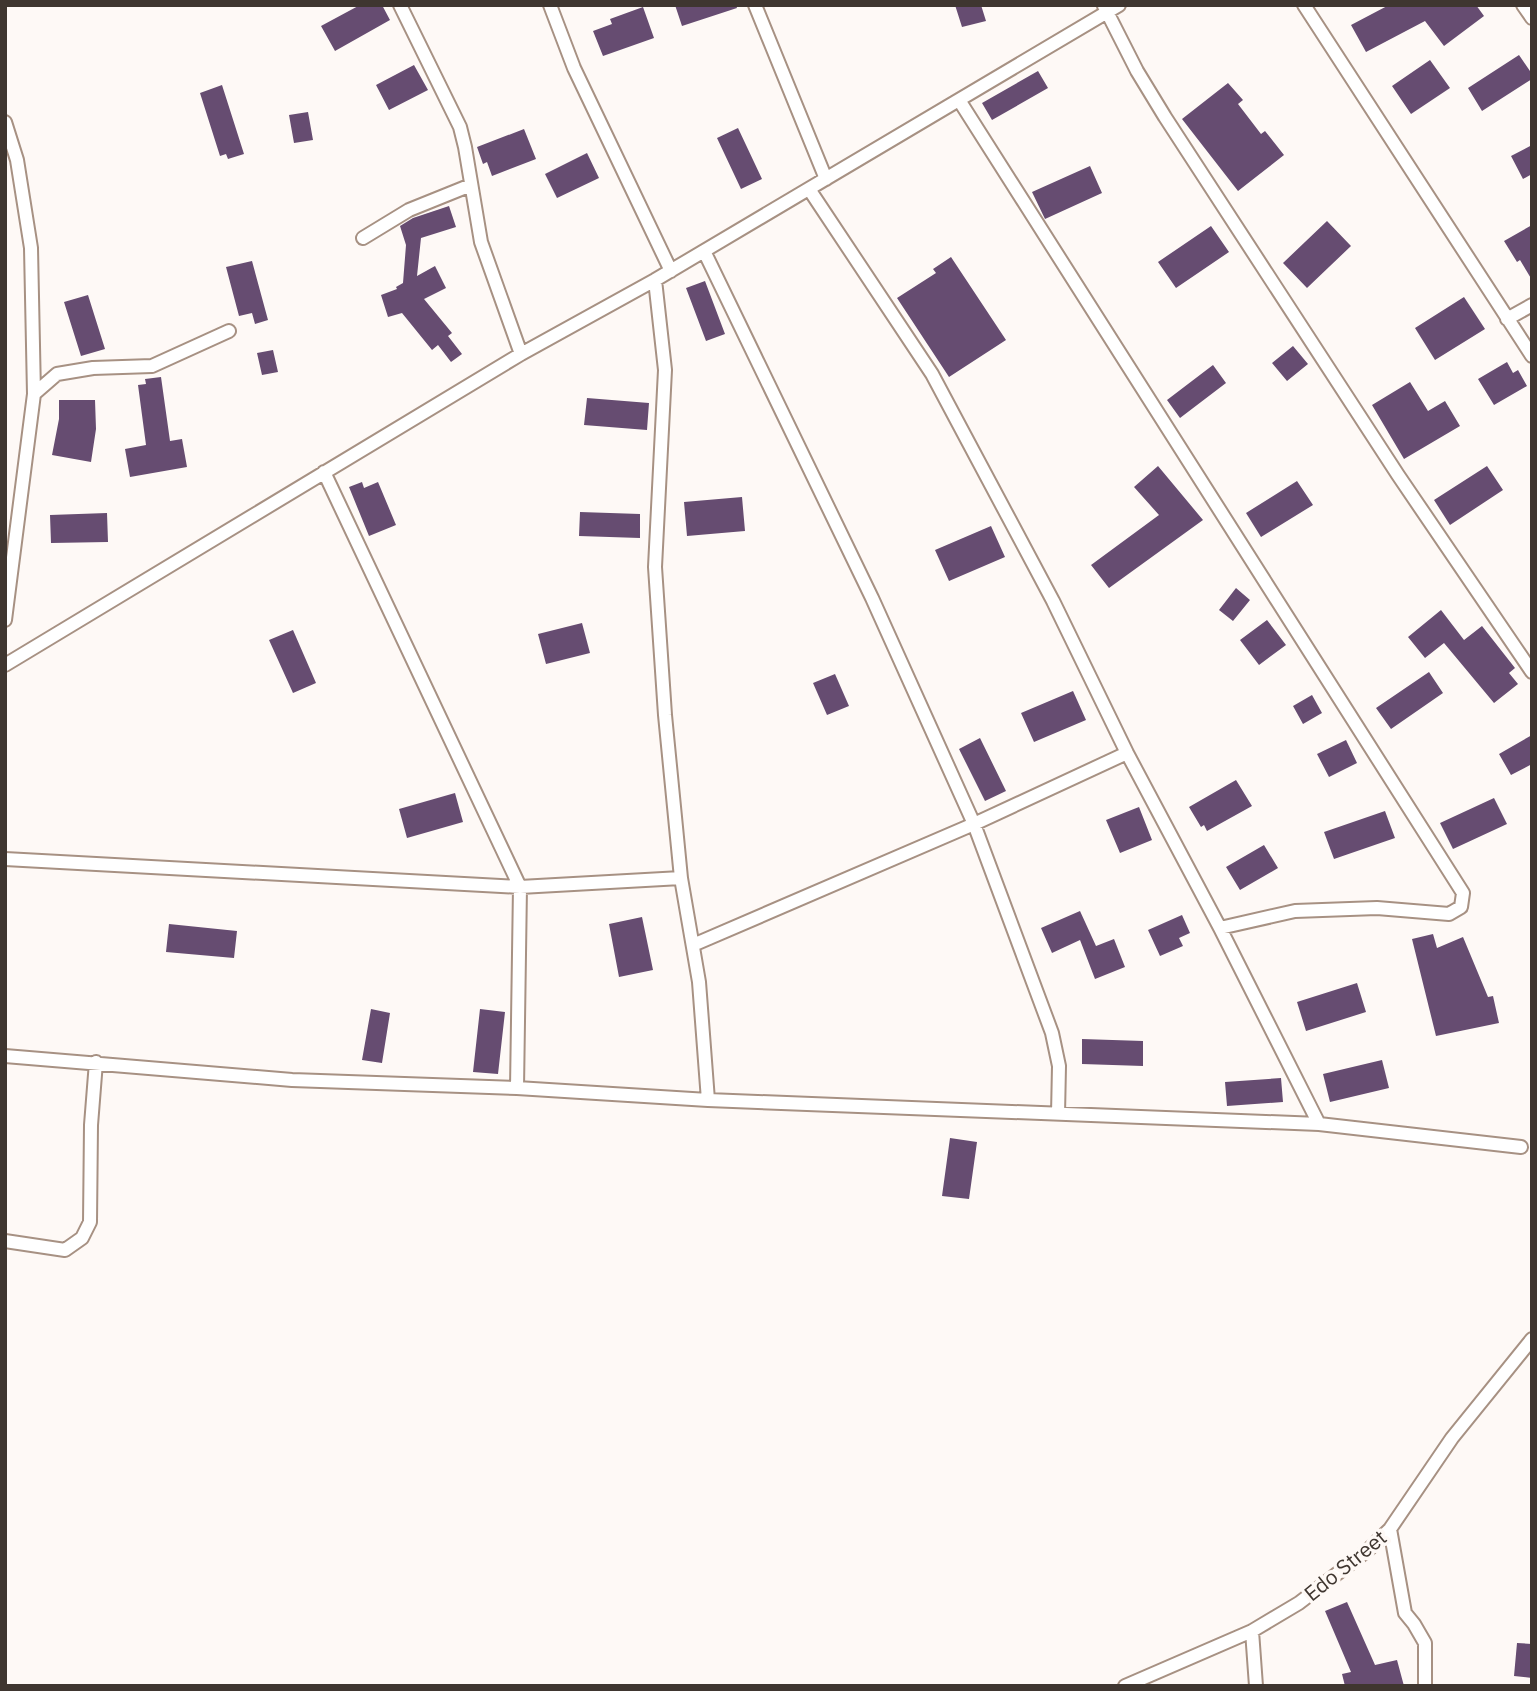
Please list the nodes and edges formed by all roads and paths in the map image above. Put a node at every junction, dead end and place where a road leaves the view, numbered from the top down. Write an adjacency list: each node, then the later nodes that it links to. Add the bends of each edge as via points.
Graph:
1 (400, 5): 13 (street, via 460,128)
2 (550, 5): 17 (street, via 574,68)
3 (755, 5): 12 (street)
4 (1119, 5): 7 (street)
5 (1304, 5): 20 (street)
6 (1522, 5): 8 (street)
7 (1105, 9): 9 (street); 28 (street, via 1172,128)
8 (1532, 19)
9 (959, 100): 12 (street); 34 (street, via 1463,893 1461,907 1449,914 1377,908 1295,911)
10 (5, 122): 11 (street)
11 (11, 161): 24 (street, via 31,248)
12 (826, 179): 14 (street)
13 (471, 185): 15 (street, via 409,209); 22 (street, via 481,242)
14 (809, 188): 16 (street); 29 (street, via 932,374 1053,601)
15 (363, 238)
16 (704, 251): 17 (street); 30 (street, via 872,597)
17 (671, 271): 18 (street)
18 (655, 280): 22 (street); 32 (street, via 665,370 655,567)
19 (1532, 305): 20 (street)
20 (1507, 319): 23 (street)
21 (229, 331): 24 (street, via 152,366 58,374)
22 (521, 354): 25 (street)
23 (1532, 356)
24 (34, 394): 26 (street)
25 (324, 472): 27 (street); 33 (street)
26 (5, 620)
27 (5, 665)
28 (1532, 671)
29 (1127, 753): 30 (street); 34 (street)
30 (974, 824): 35 (street); 40 (street, via 1052,1033 1059,1066)
31 (5, 859): 33 (street)
32 (681, 878): 33 (street); 35 (street)
33 (520, 887): 38 (street)
34 (1220, 928): 41 (street)
35 (693, 944): 39 (street)
36 (5, 1056): 37 (street)
37 (96, 1062): 38 (street, via 292,1080); 43 (street, via 90,1222 82,1238 65,1250)
38 (517, 1088): 39 (street)
39 (708, 1100): 40 (street)
40 (1058, 1114): 41 (street)
41 (1320, 1124): 42 (street)
42 (1521, 1147)
43 (5, 1241)
44 (1532, 1339): 45 (street, Edo Street, via 1452,1438)
45 (1390, 1529): 46 (street, Edo Street, via 1299,1603); 49 (street, via 1405,1613 1425,1643)
46 (1251, 1631): 47 (street, Edo Street); 48 (street)
47 (1125, 1686)
48 (1256, 1686)
49 (1425, 1686)

